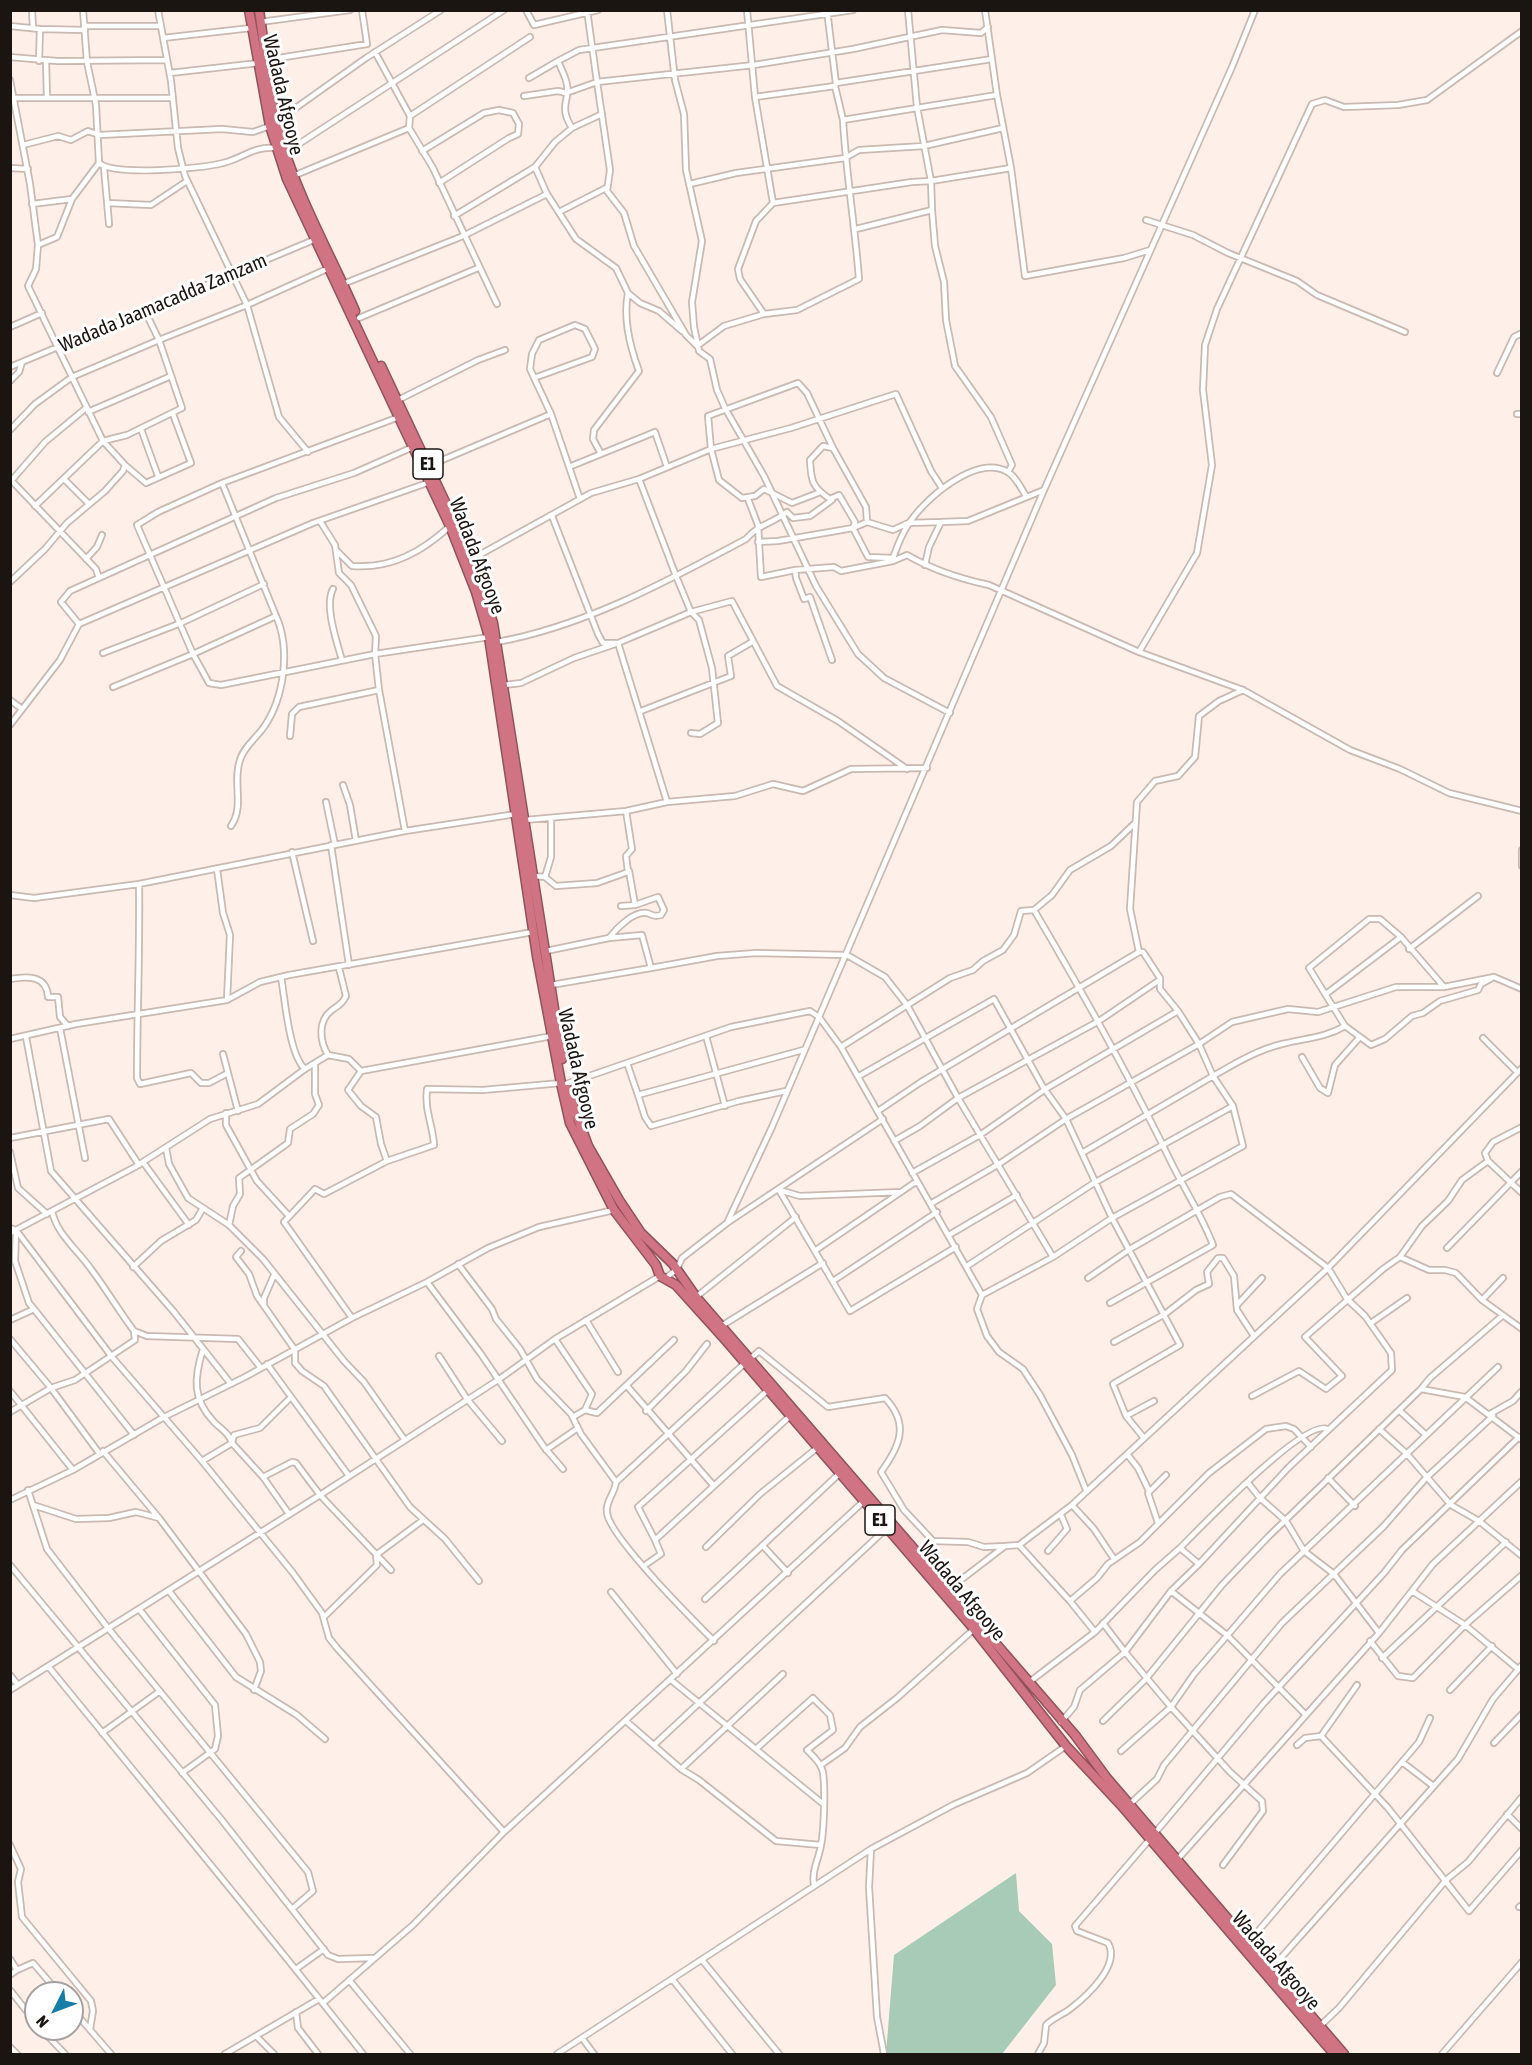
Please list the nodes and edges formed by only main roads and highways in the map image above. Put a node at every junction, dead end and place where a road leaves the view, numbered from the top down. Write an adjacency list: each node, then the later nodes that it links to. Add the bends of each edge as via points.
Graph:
1 (249, 10): 3 (highway, Wadada Afgooye / E1)
2 (259, 10): 3 (highway, Wadada Afgooye / E1)
3 (263, 61): 4 (highway, Wadada Afgooye / E1)
4 (273, 124): 5 (highway, Wadada Afgooye / E1, via 276,148 450,526 476,592 489,637 533,932); 5 (highway, Wadada Afgooye / E1, via 293,176 472,559 497,642)
5 (563, 1084): 6 (highway, Wadada Afgooye / E1, via 588,1146 641,1233 723,1324); 6 (highway, Wadada Afgooye / E1, via 570,1123 614,1210 663,1277)
6 (748, 1361): 7 (highway, Wadada Afgooye / E1); 9 (highway, Wadada Afgooye / E1, via 768,1390 974,1629)
7 (1072, 1732): 8 (highway, Wadada Afgooye / E1); 9 (highway)
8 (1080, 1741): 9 (highway); 10 (highway, Wadada Afgooye / E1)
9 (1066, 1745): 10 (highway, Wadada Afgooye / E1)
10 (1153, 1836): 11 (highway, Wadada Afgooye / E1); 12 (highway, Wadada Afgooye / E1)
11 (1334, 2055)
12 (1344, 2055)

